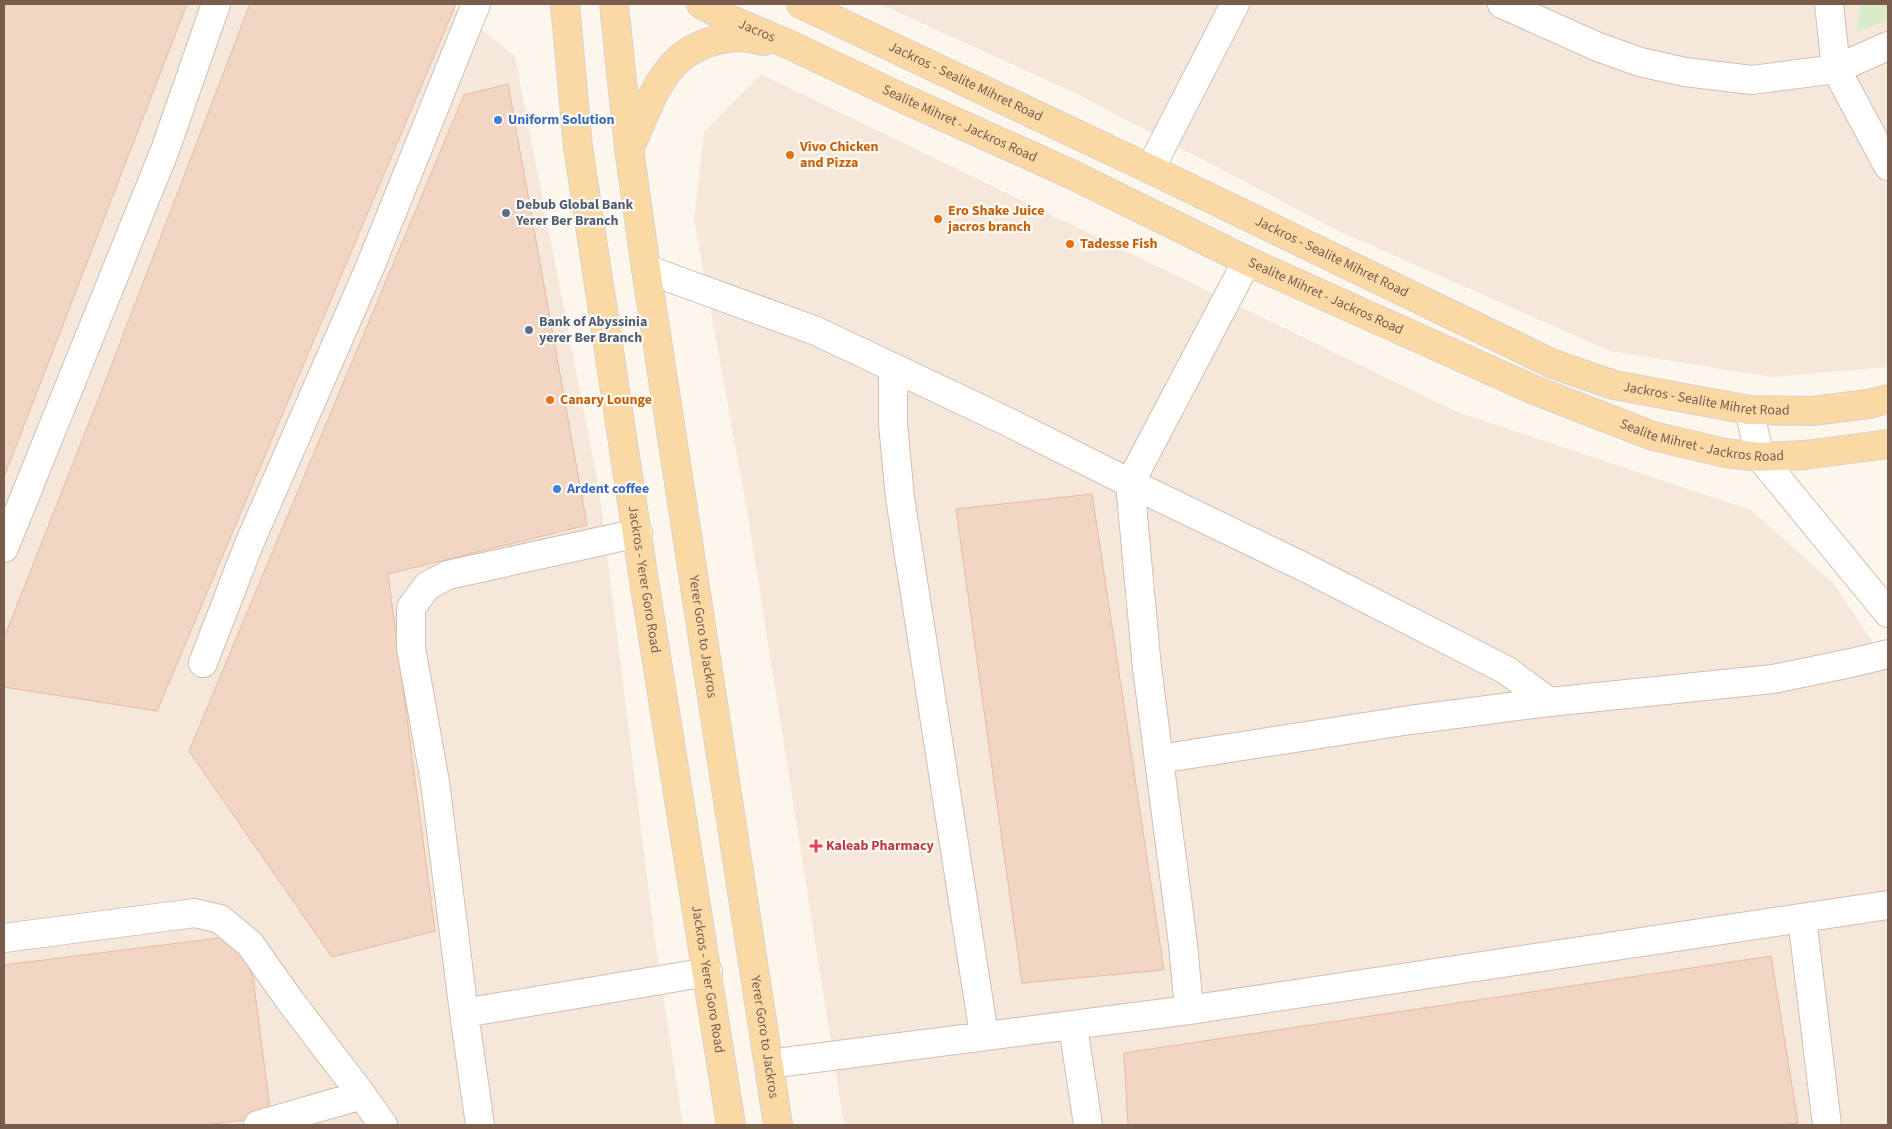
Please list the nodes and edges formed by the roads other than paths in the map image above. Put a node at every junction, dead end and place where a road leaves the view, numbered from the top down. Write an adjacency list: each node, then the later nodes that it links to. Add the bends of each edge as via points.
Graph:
1 (216, 4): 25 (street, via 165,150)
2 (476, 4): 28 (street, via 370,267)
3 (565, 4): 24 (main road, Jackros - Yerer Goro Road, via 578,147)
4 (614, 4): 13 (main road, Yerer Goro to Jackros)
5 (701, 4): 10 (main road, Jacros)
6 (801, 4): 15 (main road, Jackros - Sealite Mihret Road)
7 (1235, 4): 15 (street)
8 (1502, 4): 12 (street, via 1598,47 1640,62 1685,72 1752,80)
9 (1829, 4): 12 (street)
10 (788, 44): 13 (main road, via 738,37 700,44 680,57 661,78); 16 (main road, Sealite Mihret - Jackros Road, via 1143,208)
11 (1888, 46): 12 (street)
12 (1836, 69): 14 (street)
13 (630, 148): 17 (main road, Yerer Goro to Jackros)
14 (1888, 166)
15 (1150, 169): 20 (main road, Jackros - Sealite Mihret Road, via 1554,364 1614,385)
16 (1247, 261): 22 (main road, Sealite Mihret - Jackros Road, via 1534,390 1653,436 1725,453); 23 (street)
17 (646, 269): 18 (street, via 816,331); 39 (main road, Yerer Goro to Jackros)
18 (893, 369): 23 (street); 38 (street, via 893,424 900,498)
19 (1888, 399): 20 (main road, Jackros - Sealite Mihret Road, via 1813,411)
20 (1749, 410): 22 (street)
21 (1888, 444): 22 (main road, Sealite Mihret - Jackros Road)
22 (1760, 457): 26 (street)
23 (1130, 483): 29 (street, via 1304,566 1506,670); 30 (street)
24 (638, 533): 34 (main road, Jackros - Yerer Goro Road); 36 (street, via 448,575 427,586 411,608 411,648 435,782)
25 (4, 548)
26 (1888, 613)
27 (1888, 654): 29 (street, via 1773,679)
28 (202, 662)
29 (1549, 702): 30 (street)
30 (1159, 759): 35 (street)
31 (1888, 905): 32 (street)
32 (1802, 918): 35 (street); 47 (street)
33 (4, 938): 40 (street, via 195,913 220,918 250,944)
34 (708, 972): 36 (street); 44 (main road, Jackros - Yerer Goro Road)
35 (1189, 1010): 37 (street)
36 (464, 1013): 43 (street)
37 (1073, 1026): 38 (street); 46 (street)
38 (984, 1036): 39 (street)
39 (769, 1064): 45 (main road, Yerer Goro to Jackros)
40 (362, 1095): 41 (street); 42 (street)
41 (258, 1125)
42 (383, 1125)
43 (480, 1125)
44 (731, 1125)
45 (778, 1125)
46 (1088, 1125)
47 (1827, 1125)

